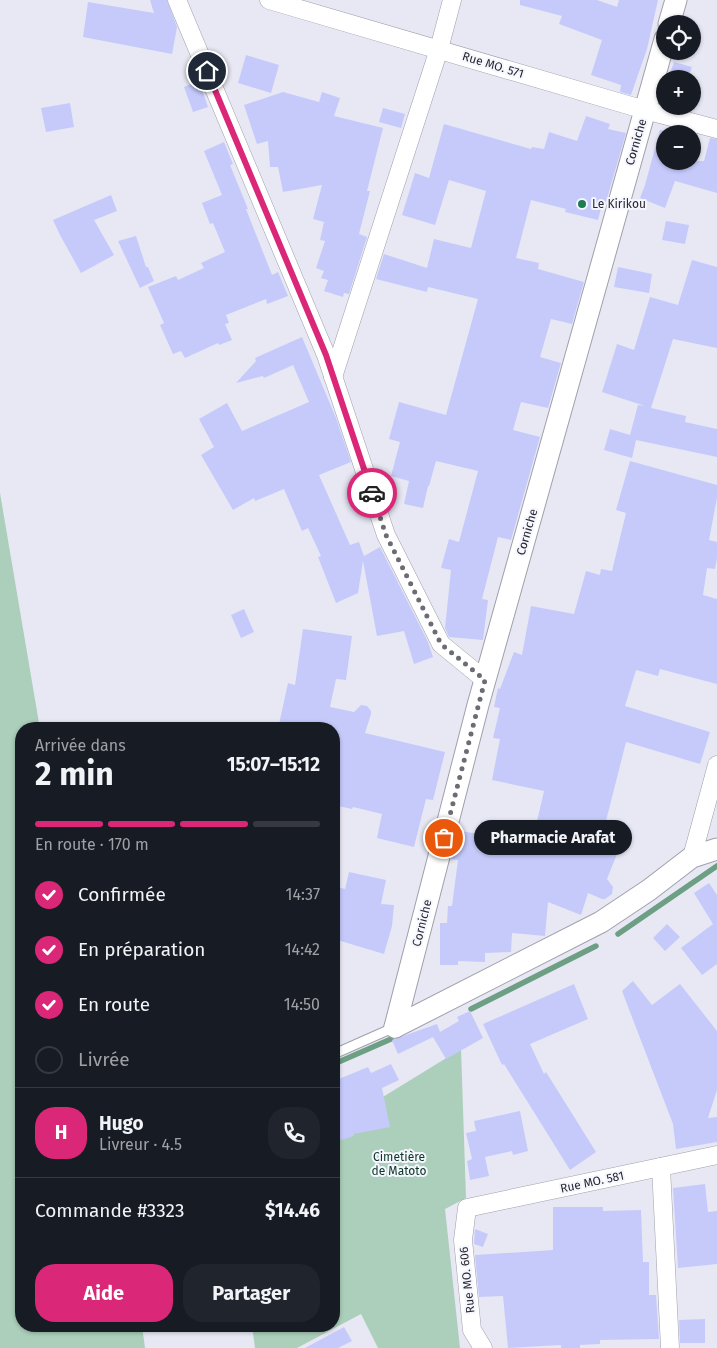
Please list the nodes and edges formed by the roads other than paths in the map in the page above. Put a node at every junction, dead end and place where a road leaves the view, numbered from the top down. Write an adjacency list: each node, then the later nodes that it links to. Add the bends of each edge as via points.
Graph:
1 (177, 0): 10 (street)
2 (269, 0): 6 (street, Rue MO. 571)
3 (452, 0): 6 (street)
4 (676, 0): 5 (street)
5 (672, 15)
6 (439, 49): 8 (street, Rue MO. 571); 10 (street)
7 (659, 60): 8 (street, Corniche)
8 (646, 110): 9 (street, Rue MO. 571); 11 (street, Corniche)
9 (717, 129)
10 (334, 378): 11 (street, via 390,543 441,644)
11 (485, 680): 15 (street, Corniche)
12 (717, 765): 14 (street)
13 (717, 849): 14 (street)
14 (692, 857): 15 (street, via 601,922)
15 (395, 1027): 16 (lane)
16 (340, 1051)
17 (717, 1155): 18 (street, Rue MO. 581)
18 (661, 1167): 19 (street, Rue MO. 581); 21 (street)
19 (467, 1208): 20 (street, Rue MO. 606, via 463,1240 472,1330)
20 (482, 1348)
21 (670, 1348)

